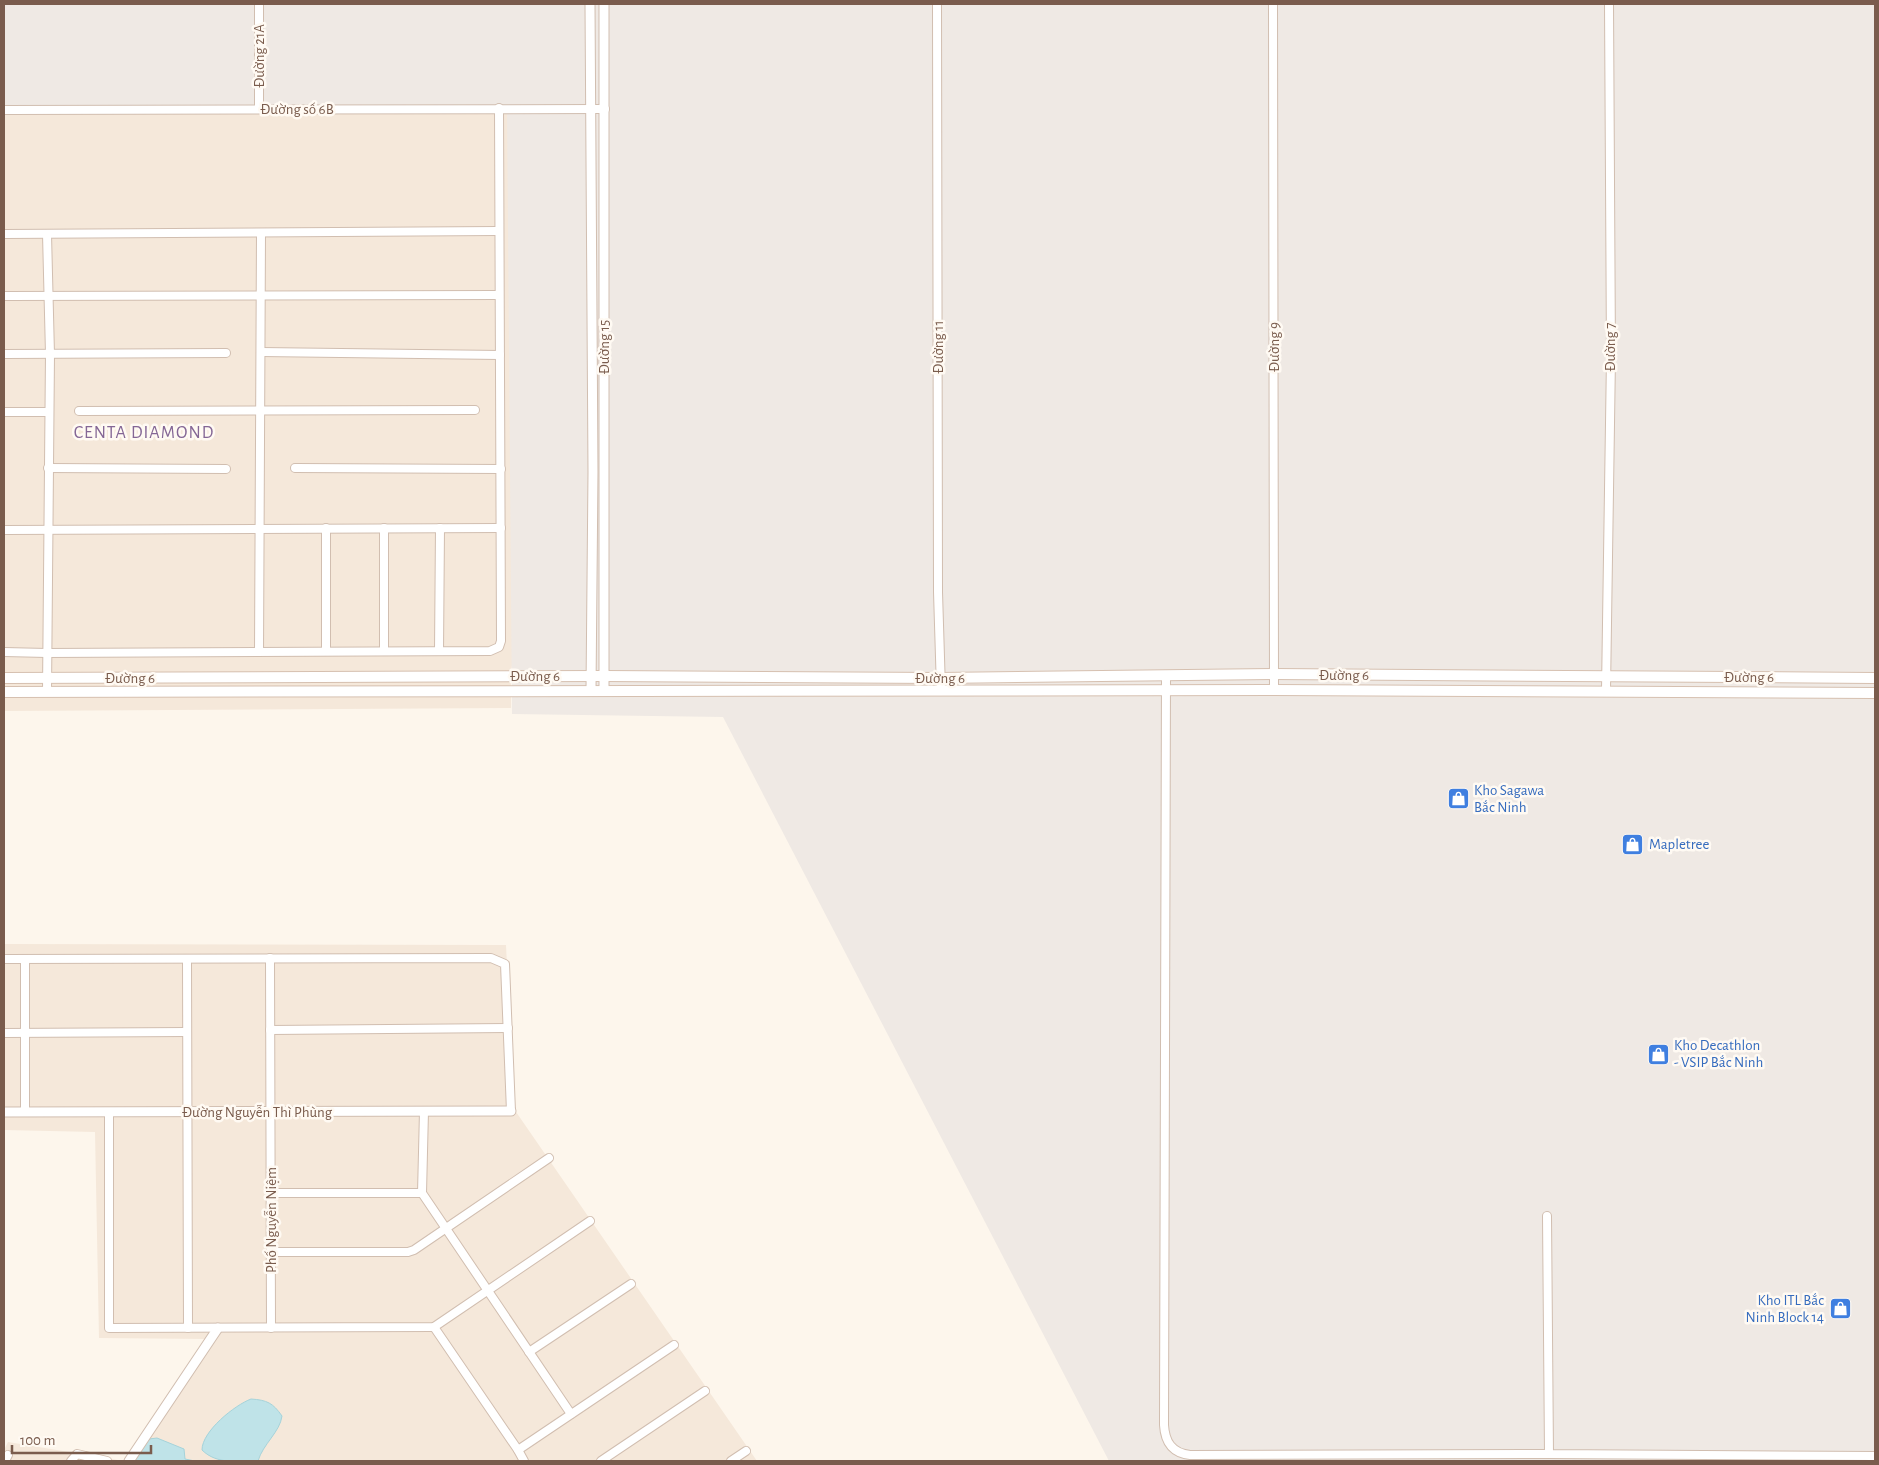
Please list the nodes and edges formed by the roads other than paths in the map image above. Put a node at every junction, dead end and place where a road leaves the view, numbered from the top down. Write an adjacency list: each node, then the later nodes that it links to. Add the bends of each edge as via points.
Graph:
1 (259, 4): 9 (street, Đường 21A)
2 (590, 4): 10 (street, Đường 15)
3 (604, 4): 8 (street, Đường 15)
4 (937, 4): 56 (street, Đường 11)
5 (1273, 4): 49 (street, Đường 9)
6 (1609, 4): 53 (street, Đường 7, via 1611,348)
7 (499, 108): 9 (street, Đường số 6B); 10 (street, Đường số 6B); 12 (street)
8 (604, 108): 10 (street, Đường số 6B); 35 (street, Đường 15)
9 (259, 109): 11 (street, Đường số 6B)
10 (590, 109): 34 (street, Đường 15)
11 (4, 110)
12 (499, 231): 13 (street); 17 (street)
13 (260, 233): 15 (street); 16 (street)
14 (4, 234): 15 (street)
15 (47, 234): 19 (street)
16 (261, 295): 17 (street); 19 (street); 20 (street)
17 (499, 295): 24 (street)
18 (4, 296): 19 (street)
19 (49, 296): 23 (street)
20 (261, 352): 24 (street); 27 (street)
21 (226, 353): 23 (street)
22 (4, 354): 23 (street)
23 (50, 354): 29 (street)
24 (500, 355): 33 (street)
25 (475, 410): 27 (street)
26 (79, 411): 27 (street)
27 (260, 411): 42 (street)
28 (4, 412): 29 (street)
29 (49, 412): 30 (street)
30 (48, 468): 31 (street); 41 (street)
31 (226, 468)
32 (295, 468): 33 (street)
33 (501, 469): 39 (street)
34 (592, 484): 35 (street); 51 (street, Đường 15)
35 (604, 484): 52 (street, Đường 15)
36 (326, 528): 37 (street); 42 (street); 43 (street)
37 (384, 528): 38 (street); 44 (street)
38 (440, 528): 39 (street); 45 (street)
39 (501, 528): 45 (street, via 499,647 490,652)
40 (4, 530): 41 (street)
41 (48, 530): 42 (street); 48 (street)
42 (260, 530): 47 (street)
43 (326, 651): 44 (street); 47 (street)
44 (384, 651): 45 (street)
45 (439, 651)
46 (4, 652): 48 (street)
47 (259, 652): 48 (street)
48 (47, 654): 55 (street)
49 (1273, 674): 50 (main road, Đường 6); 53 (main road, Đường 6); 62 (street, Đường 9)
50 (1166, 675): 56 (main road, Đường 6); 61 (street)
51 (592, 676): 52 (main road, Đường 6); 55 (main road, Đường 6); 58 (street, Đường 15)
52 (604, 676): 56 (main road, Đường 6); 59 (street, Đường 15)
53 (1606, 676): 57 (main road, Đường 6); 63 (street, Đường 7)
54 (4, 678): 55 (main road, Đường 6)
55 (47, 678): 65 (street)
56 (940, 678): 60 (street, Đường 11)
57 (1875, 678)
58 (592, 690): 59 (main road, Đường 6); 65 (main road, Đường 6)
59 (604, 690): 60 (main road, Đường 6)
60 (941, 690): 61 (main road, Đường 6)
61 (1166, 690): 62 (main road, Đường 6); 102 (street, via 1164,1425 1168,1443 1176,1451 1190,1455)
62 (1274, 690): 63 (main road, Đường 6)
63 (1606, 690): 66 (main road, Đường 6)
64 (4, 692): 65 (main road, Đường 6)
65 (47, 692)
66 (1875, 693)
67 (270, 958): 70 (street); 71 (street, via 491,958 505,964); 72 (street, Phố Nguyễn Niệm)
68 (4, 959): 69 (street)
69 (25, 959): 70 (street); 75 (street)
70 (187, 959): 73 (street)
71 (508, 1028): 72 (street); 78 (street)
72 (270, 1030): 82 (street, Phố Nguyễn Niệm)
73 (187, 1032): 75 (street); 76 (street)
74 (4, 1033): 75 (street)
75 (26, 1033): 80 (street)
76 (187, 1111): 81 (street, Đường Nguyễn Thì Phùng); 82 (street, Đường Nguyễn Thì Phùng); 93 (street)
77 (424, 1111): 78 (street, Đường Nguyễn Thì Phùng); 82 (street, Đường Nguyễn Thì Phùng); 85 (street)
78 (511, 1111)
79 (4, 1112): 80 (street, Đường Nguyễn Thì Phùng)
80 (25, 1112): 81 (street, Đường Nguyễn Thì Phùng)
81 (109, 1112): 93 (street, via 109,1328)
82 (270, 1112): 84 (street, Phố Nguyễn Niệm)
83 (549, 1158): 88 (street)
84 (271, 1193): 85 (street); 89 (street, Phố Nguyễn Niệm)
85 (422, 1193): 88 (street)
86 (1547, 1216): 102 (street)
87 (590, 1222): 91 (street)
88 (445, 1228): 89 (street, via 408,1252); 91 (street)
89 (272, 1252): 95 (street, Phố Nguyễn Niệm)
90 (631, 1284): 97 (street)
91 (487, 1290): 92 (street); 97 (street)
92 (434, 1327): 95 (street); 100 (street)
93 (188, 1328): 94 (street)
94 (218, 1328): 95 (street); 106 (street)
95 (271, 1328)
96 (674, 1345): 99 (street)
97 (528, 1352): 99 (street)
98 (705, 1391): 108 (street)
99 (571, 1414): 100 (street)
100 (518, 1450): 107 (street)
101 (746, 1451): 109 (street)
102 (1549, 1454): 103 (street)
103 (1875, 1456)
104 (71, 1461): 105 (street, via 76,1454)
105 (106, 1461)
106 (129, 1461)
107 (524, 1461)
108 (601, 1461)
109 (732, 1461)

